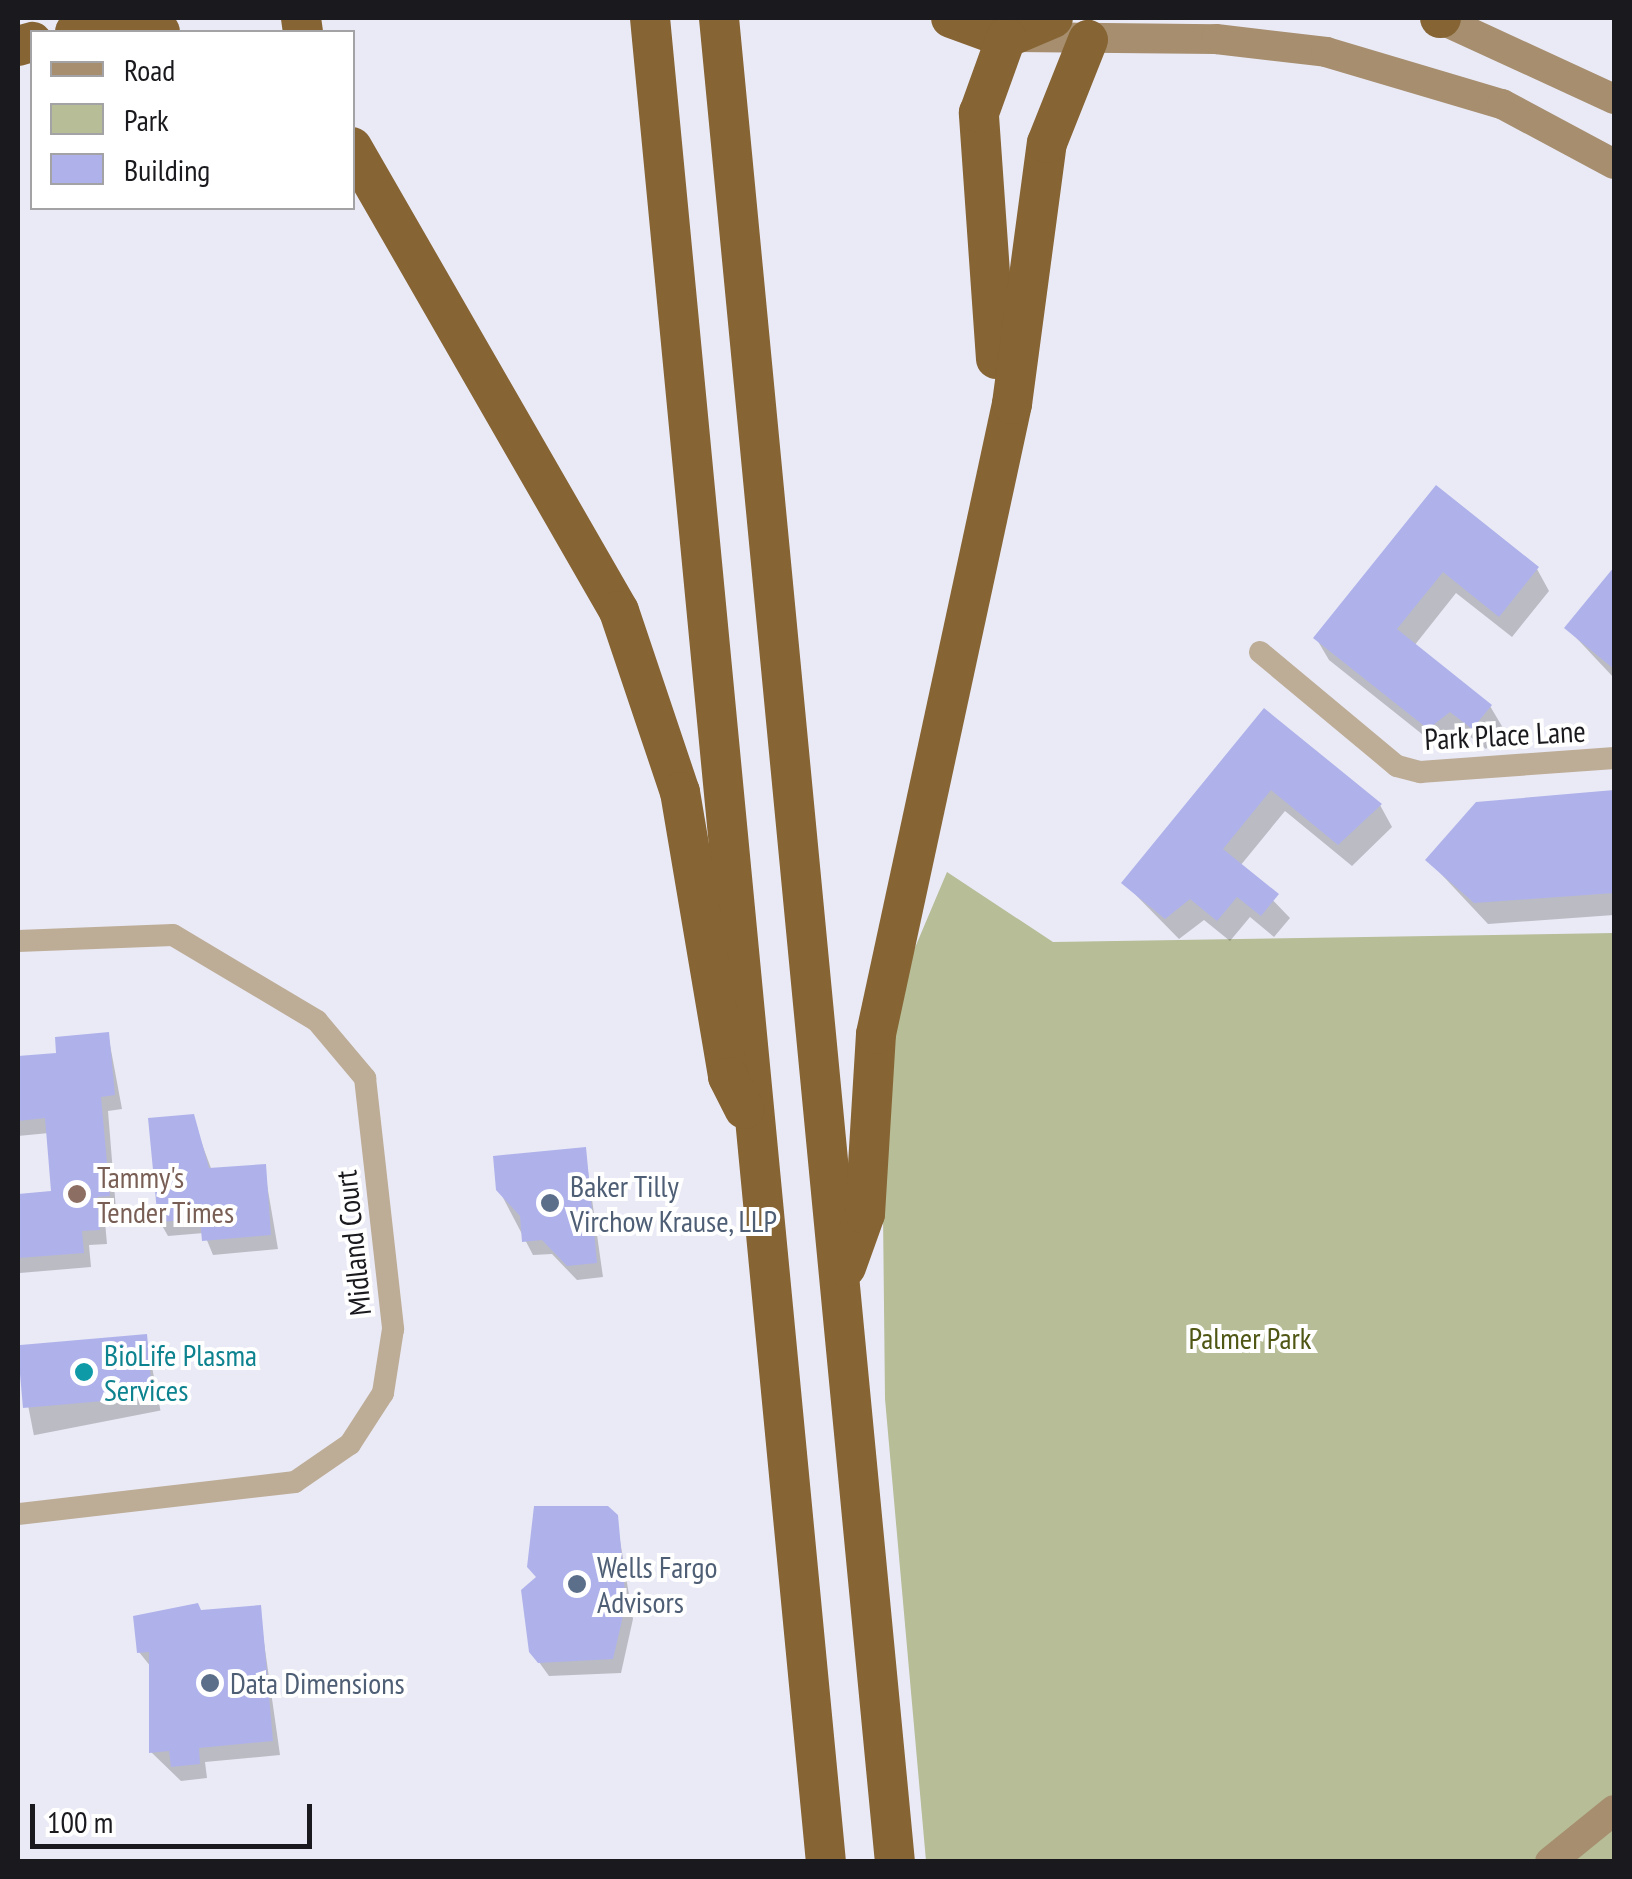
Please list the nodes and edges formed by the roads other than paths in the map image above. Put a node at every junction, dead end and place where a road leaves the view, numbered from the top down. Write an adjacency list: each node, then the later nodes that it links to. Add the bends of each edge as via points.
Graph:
1 (28, 18): 7 (highway)
2 (650, 18): 19 (highway)
3 (719, 18): 20 (highway)
4 (951, 18): 8 (highway)
5 (1053, 18): 8 (highway)
6 (1440, 18): 10 (main road)
7 (18, 21)
8 (1010, 38): 9 (main road); 15 (highway, via 979,112 996,362)
9 (1088, 40): 12 (main road, via 1275,43 1413,72 1502,104); 15 (highway, via 1046,142 1012,404)
10 (1614, 100)
11 (355, 152): 14 (highway)
12 (1614, 164)
13 (355, 188): 14 (highway)
14 (480, 362): 19 (highway, via 619,611 652,702 704,897 728,1077)
15 (991, 478): 20 (highway, via 876,1034 865,1214)
16 (1260, 652): 17 (street, Park Place Lane, via 1396,766 1420,772)
17 (1614, 758)
18 (18, 941): 21 (street, Midland Court, via 173,935 317,1022 365,1078 393,1330 383,1393 350,1444 295,1482)
19 (763, 1148): 23 (highway)
20 (842, 1276): 24 (highway)
21 (18, 1514)
22 (1614, 1810): 25 (main road)
23 (826, 1862)
24 (895, 1862)
25 (1550, 1862)

